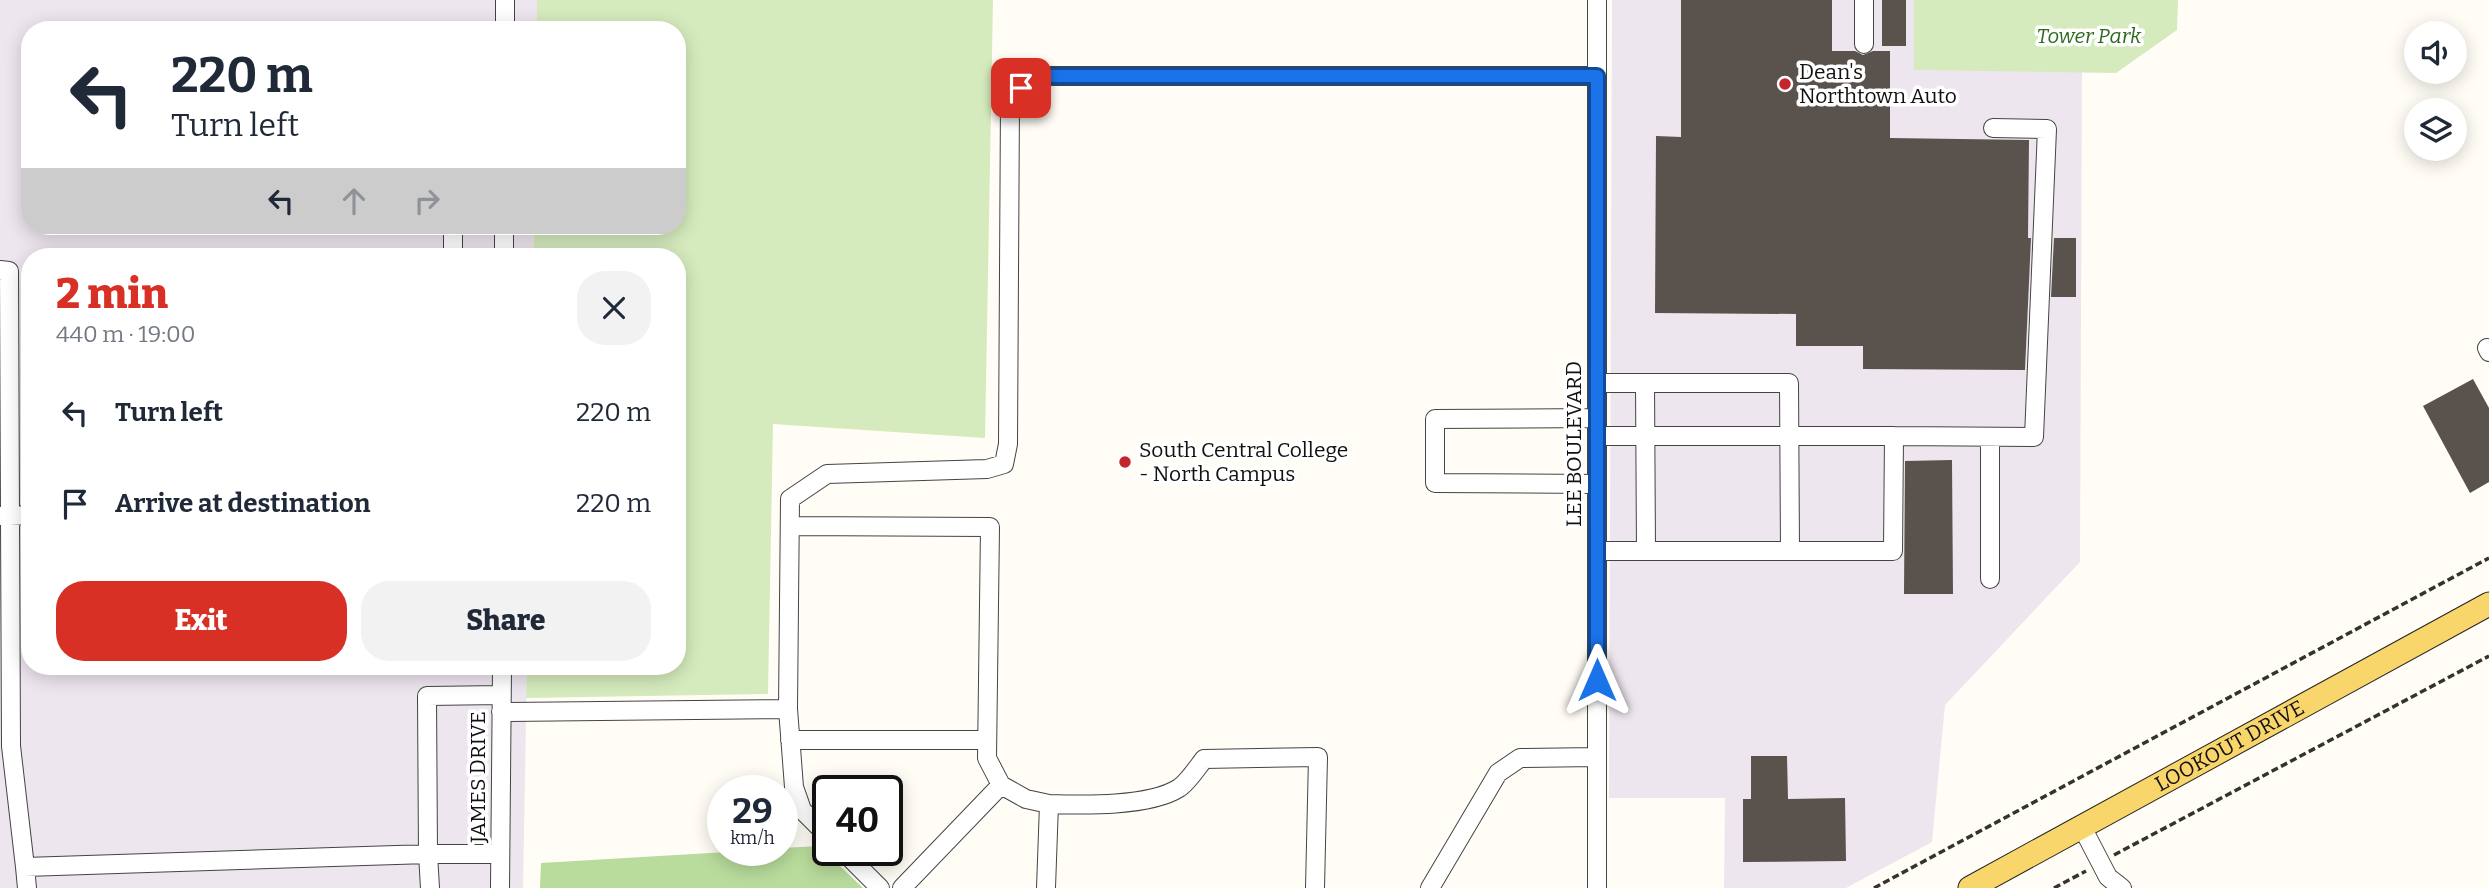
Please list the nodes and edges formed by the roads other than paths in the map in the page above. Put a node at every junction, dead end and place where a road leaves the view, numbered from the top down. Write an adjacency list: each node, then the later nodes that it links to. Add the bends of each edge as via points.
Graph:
1 (505, 0): 4 (street)
2 (1597, 0): 6 (street, LEE BOULEVARD)
3 (1864, 0): 5 (street)
4 (504, 21)
5 (1864, 44)
6 (1597, 76): 9 (street, LEE BOULEVARD); 19 (street, via 1032,76 1010,100 1008,444 1004,464 987,469 827,474 790,499)
7 (1993, 128): 16 (street, via 2047,129 2034,437)
8 (0, 270): 18 (street, via 9,271)
9 (1597, 383): 10 (street); 11 (street, LEE BOULEVARD)
10 (1645, 383): 13 (street); 14 (street, via 1790,383)
11 (1597, 418): 12 (street, LEE BOULEVARD); 17 (street, via 1435,419 1435,483)
12 (1597, 436): 13 (street); 17 (street, LEE BOULEVARD)
13 (1645, 436): 14 (street); 21 (street)
14 (1789, 436): 15 (street); 22 (street)
15 (1894, 436): 16 (street); 22 (street, via 1893,551)
16 (1990, 437): 23 (street)
17 (1597, 484): 20 (street, LEE BOULEVARD)
18 (5, 516): 30 (street)
19 (790, 526): 27 (street); 29 (street, via 990,527)
20 (1597, 551): 21 (street); 31 (street, LEE BOULEVARD)
21 (1646, 551): 22 (street)
22 (1790, 551)
23 (1990, 579)
24 (2489, 604): 35 (main road, LOOKOUT DRIVE)
25 (502, 675): 26 (street, JAMES DRIVE)
26 (501, 704): 27 (street); 36 (street, via 427,696); 37 (street, JAMES DRIVE)
27 (788, 709): 28 (street)
28 (790, 740): 29 (street); 34 (street, via 794,787 802,810)
29 (987, 740): 32 (street, via 987,758)
30 (5, 746): 39 (street)
31 (1596, 757): 47 (street, via 1520,758 1498,773); 48 (street, LEE BOULEVARD)
32 (1001, 785): 33 (street, via 1026,799); 44 (street)
33 (1049, 804): 45 (street); 46 (street, via 1107,805 1155,797 1180,788 1204,759 1318,757)
34 (812, 820)
35 (2082, 827): 49 (main road, LOOKOUT DRIVE); 50 (street, via 2108,877)
36 (428, 854): 37 (street); 39 (street); 41 (street)
37 (500, 854): 42 (street, JAMES DRIVE)
38 (858, 866): 43 (street)
39 (25, 867): 40 (street)
40 (27, 888)
41 (429, 888)
42 (500, 888)
43 (880, 888)
44 (902, 888)
45 (1046, 888)
46 (1315, 888)
47 (1430, 888)
48 (1597, 888)
49 (1970, 888)
50 (2122, 888)

